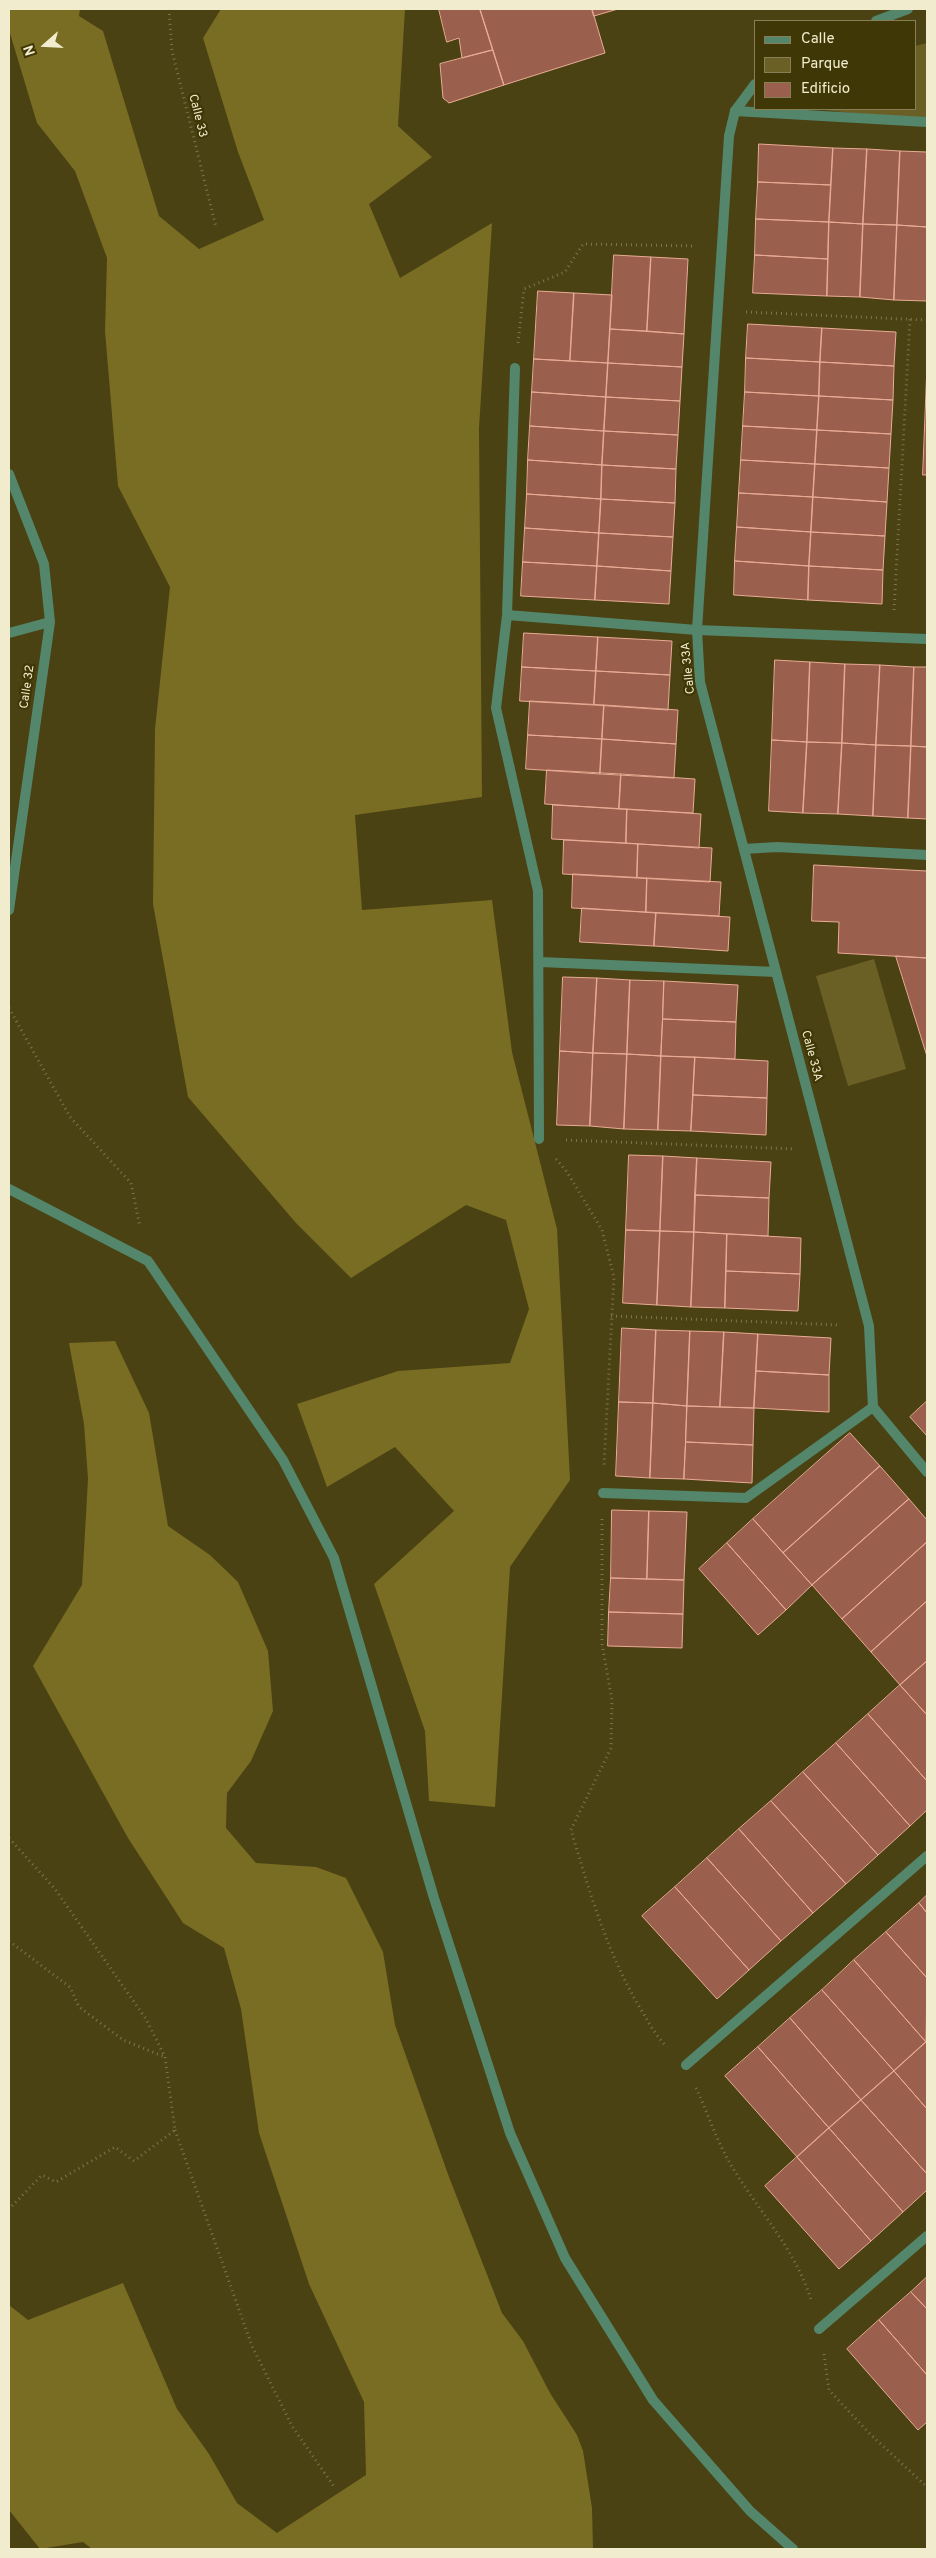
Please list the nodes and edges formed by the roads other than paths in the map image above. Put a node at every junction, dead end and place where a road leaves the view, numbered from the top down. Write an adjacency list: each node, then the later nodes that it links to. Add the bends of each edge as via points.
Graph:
1 (908, 9): 2 (street)
2 (879, 20)
3 (754, 85): 4 (street)
4 (735, 111): 5 (street); 10 (street, Calle 33A, via 729,136 720,247)
5 (927, 122)
6 (515, 368): 8 (street)
7 (9, 474): 9 (street, Calle 32, via 44,564)
8 (506, 615): 10 (street); 16 (street, via 496,708 538,891)
9 (50, 622): 11 (street); 15 (street, Calle 32)
10 (698, 630): 12 (street); 13 (street, Calle 33A, via 700,682)
11 (9, 633)
12 (927, 639)
13 (744, 849): 14 (street, via 777,847); 17 (street, Calle 33A)
14 (927, 855)
15 (9, 910)
16 (540, 962): 17 (street); 18 (street)
17 (776, 972): 20 (street, Calle 33A, via 869,1326)
18 (539, 1139)
19 (9, 1189): 27 (street, via 148,1261 283,1460 334,1558 434,1898 510,2133 565,2258 653,2400 750,2511)
20 (873, 1407): 21 (street); 22 (street, via 746,1498)
21 (927, 1472)
22 (602, 1493)
23 (927, 1856): 24 (street)
24 (686, 2065)
25 (927, 2236): 26 (street)
26 (819, 2329)
27 (793, 2549)

